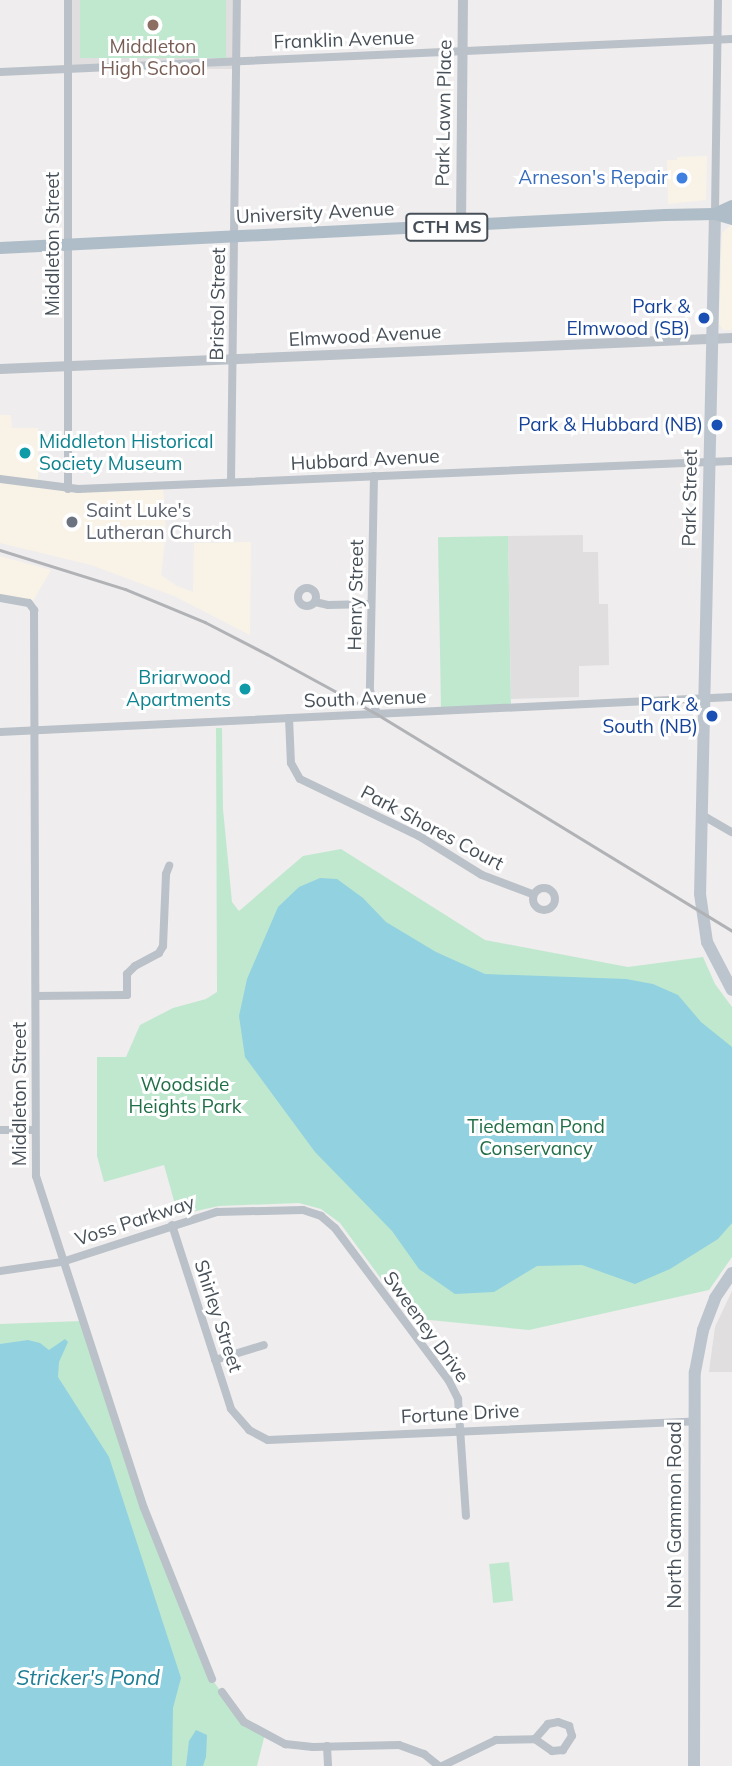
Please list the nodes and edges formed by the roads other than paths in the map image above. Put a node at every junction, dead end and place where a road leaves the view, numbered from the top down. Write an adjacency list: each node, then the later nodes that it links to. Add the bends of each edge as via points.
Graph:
1 (68, 0): 9 (street, Middleton Street)
2 (237, 0): 8 (street, Bristol Street)
3 (463, 0): 7 (street, Park Lawn Place)
4 (718, 0): 6 (street, Park Street)
5 (732, 39): 6 (street, Franklin Avenue)
6 (718, 40): 7 (street, Franklin Avenue); 12 (street, Park Street)
7 (463, 51): 8 (street, Franklin Avenue); 14 (street, Park Lawn Place)
8 (237, 61): 9 (street, Franklin Avenue); 15 (street, Bristol Street)
9 (69, 69): 10 (street, Franklin Avenue); 16 (street, Middleton Street)
10 (0, 72)
11 (732, 206): 12 (main road, University Avenue / CTH MS)
12 (715, 214): 13 (main road, University Avenue / CTH MS); 14 (main road, University Avenue / CTH MS); 18 (main road, Park Street)
13 (732, 219)
14 (461, 226): 15 (main road, University Avenue / CTH MS)
15 (235, 236): 16 (main road, University Avenue / CTH MS); 20 (street, Bristol Street)
16 (69, 244): 17 (main road, University Avenue / CTH MS); 21 (street, Middleton Street)
17 (0, 248)
18 (713, 338): 19 (street, Elmwood Avenue); 20 (street, Elmwood Avenue); 23 (main road, Park Street)
19 (732, 338)
20 (233, 359): 21 (street, Elmwood Avenue); 27 (street, Bristol Street)
21 (69, 365): 22 (street, Elmwood Avenue); 28 (street, Middleton Street)
22 (0, 369)
23 (710, 461): 24 (street, Hubbard Avenue); 25 (street, Hubbard Avenue); 33 (main road, Park Street)
24 (732, 461)
25 (374, 476): 27 (street, Hubbard Avenue); 31 (street, Henry Street)
26 (0, 479): 28 (street, Hubbard Avenue)
27 (231, 482): 28 (street, Hubbard Avenue)
28 (68, 489)
29 (0, 598): 36 (street, Middleton Street, via 34,610)
30 (315, 602): 31 (street)
31 (371, 604): 34 (street, Henry Street, via 370,690)
32 (732, 697): 33 (street, South Avenue)
33 (705, 699): 34 (street, South Avenue); 38 (main road, Park Street)
34 (377, 714): 35 (street, South Avenue)
35 (289, 718): 36 (street, South Avenue); 41 (street, Park Shores Court, via 291,763 300,779 419,836 482,875)
36 (34, 730): 37 (street, South Avenue); 43 (street, Middleton Street)
37 (0, 732)
38 (702, 815): 39 (street); 42 (main road, Park Street, via 703,926 712,956)
39 (732, 832)
40 (169, 866): 43 (street, via 163,946 127,974 127,995)
41 (532, 894)
42 (732, 990)
43 (37, 996): 45 (street, Middleton Street)
44 (0, 1130): 45 (street)
45 (34, 1130): 48 (street, Middleton Street, via 36,1176)
46 (321, 1216): 47 (street, Voss Parkway, via 303,1210 216,1212); 55 (street, Sweeney Drive, via 335,1228 449,1381 458,1398)
47 (172, 1226): 48 (street, Voss Parkway); 52 (street, Shirley Street)
48 (62, 1262): 49 (street, Voss Parkway); 57 (street, Middleton Street, via 144,1508)
49 (0, 1271)
50 (732, 1273): 54 (main road, North Gammon Road, via 715,1298 700,1338)
51 (264, 1345): 52 (street)
52 (215, 1360): 53 (street, Shirley Street)
53 (237, 1415): 55 (street, Fortune Drive, via 249,1430 268,1440)
54 (695, 1420): 55 (street, Fortune Drive); 63 (main road, North Gammon Road)
55 (461, 1430): 56 (street, Sweeney Drive)
56 (466, 1516)
57 (212, 1679)
58 (222, 1692): 60 (street, via 244,1722 259,1731 285,1744)
59 (535, 1739): 59 (street, via 560,1751 567,1746 571,1731 564,1723 552,1722); 62 (street, via 496,1740)
60 (327, 1746): 61 (street); 62 (street, via 399,1745 425,1754)
61 (328, 1766)
62 (440, 1766)
63 (694, 1766)

